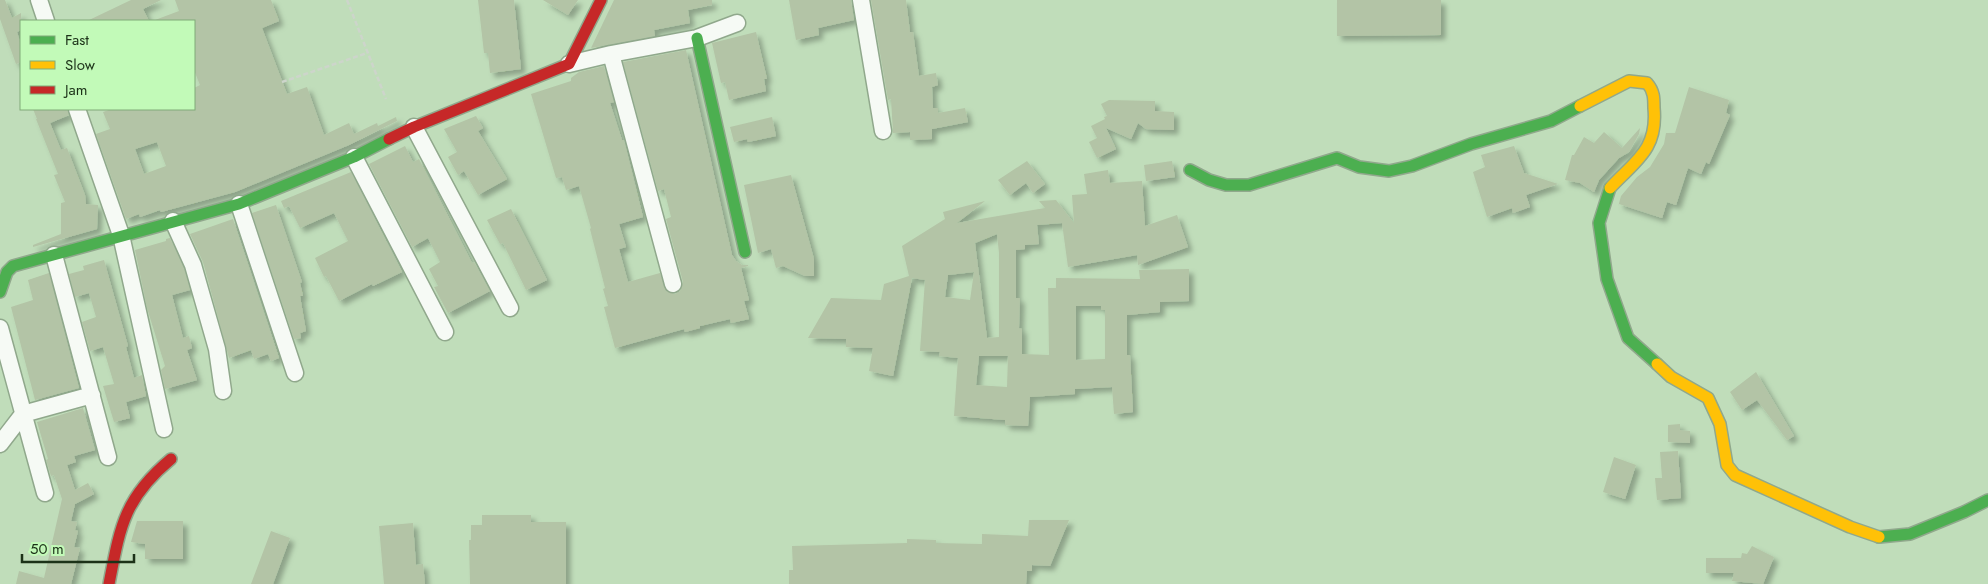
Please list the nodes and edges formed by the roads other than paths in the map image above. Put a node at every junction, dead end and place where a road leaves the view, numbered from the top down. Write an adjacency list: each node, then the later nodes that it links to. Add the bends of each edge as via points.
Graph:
1 (39, 0): 4 (street)
2 (601, 0): 8 (street)
3 (861, 0): 11 (street)
4 (46, 20)
5 (737, 23): 6 (street)
6 (697, 38): 7 (street); 17 (street)
7 (612, 54): 8 (street); 19 (street)
8 (569, 64): 10 (street)
9 (76, 110): 16 (street)
10 (414, 127): 12 (street); 21 (street)
11 (883, 131)
12 (354, 157): 14 (street); 23 (street)
13 (1190, 170): 33 (street, via 1226,185 1249,185 1337,158 1359,167 1389,171 1551,121 1629,81 1647,83 1653,90 1655,116 1652,138 1638,161 1609,189 1599,222 1607,279 1628,338 1671,377 1708,398 1720,424 1727,465 1735,475 1876,537 1910,534)
14 (239, 204): 15 (street); 24 (street)
15 (173, 221): 16 (street); 25 (street, via 193,264 217,349)
16 (121, 236): 18 (street); 28 (street)
17 (745, 252)
18 (54, 255): 20 (street, via 13,266); 26 (street)
19 (673, 284)
20 (0, 292)
21 (510, 308)
22 (0, 328): 27 (street)
23 (446, 332)
24 (295, 373)
25 (223, 391)
26 (92, 395): 27 (street); 30 (street)
27 (23, 414): 29 (street); 32 (street)
28 (164, 429)
29 (0, 444)
30 (108, 457)
31 (171, 459): 34 (street, via 145,483 128,507)
32 (45, 493)
33 (1988, 500)
34 (109, 584)

